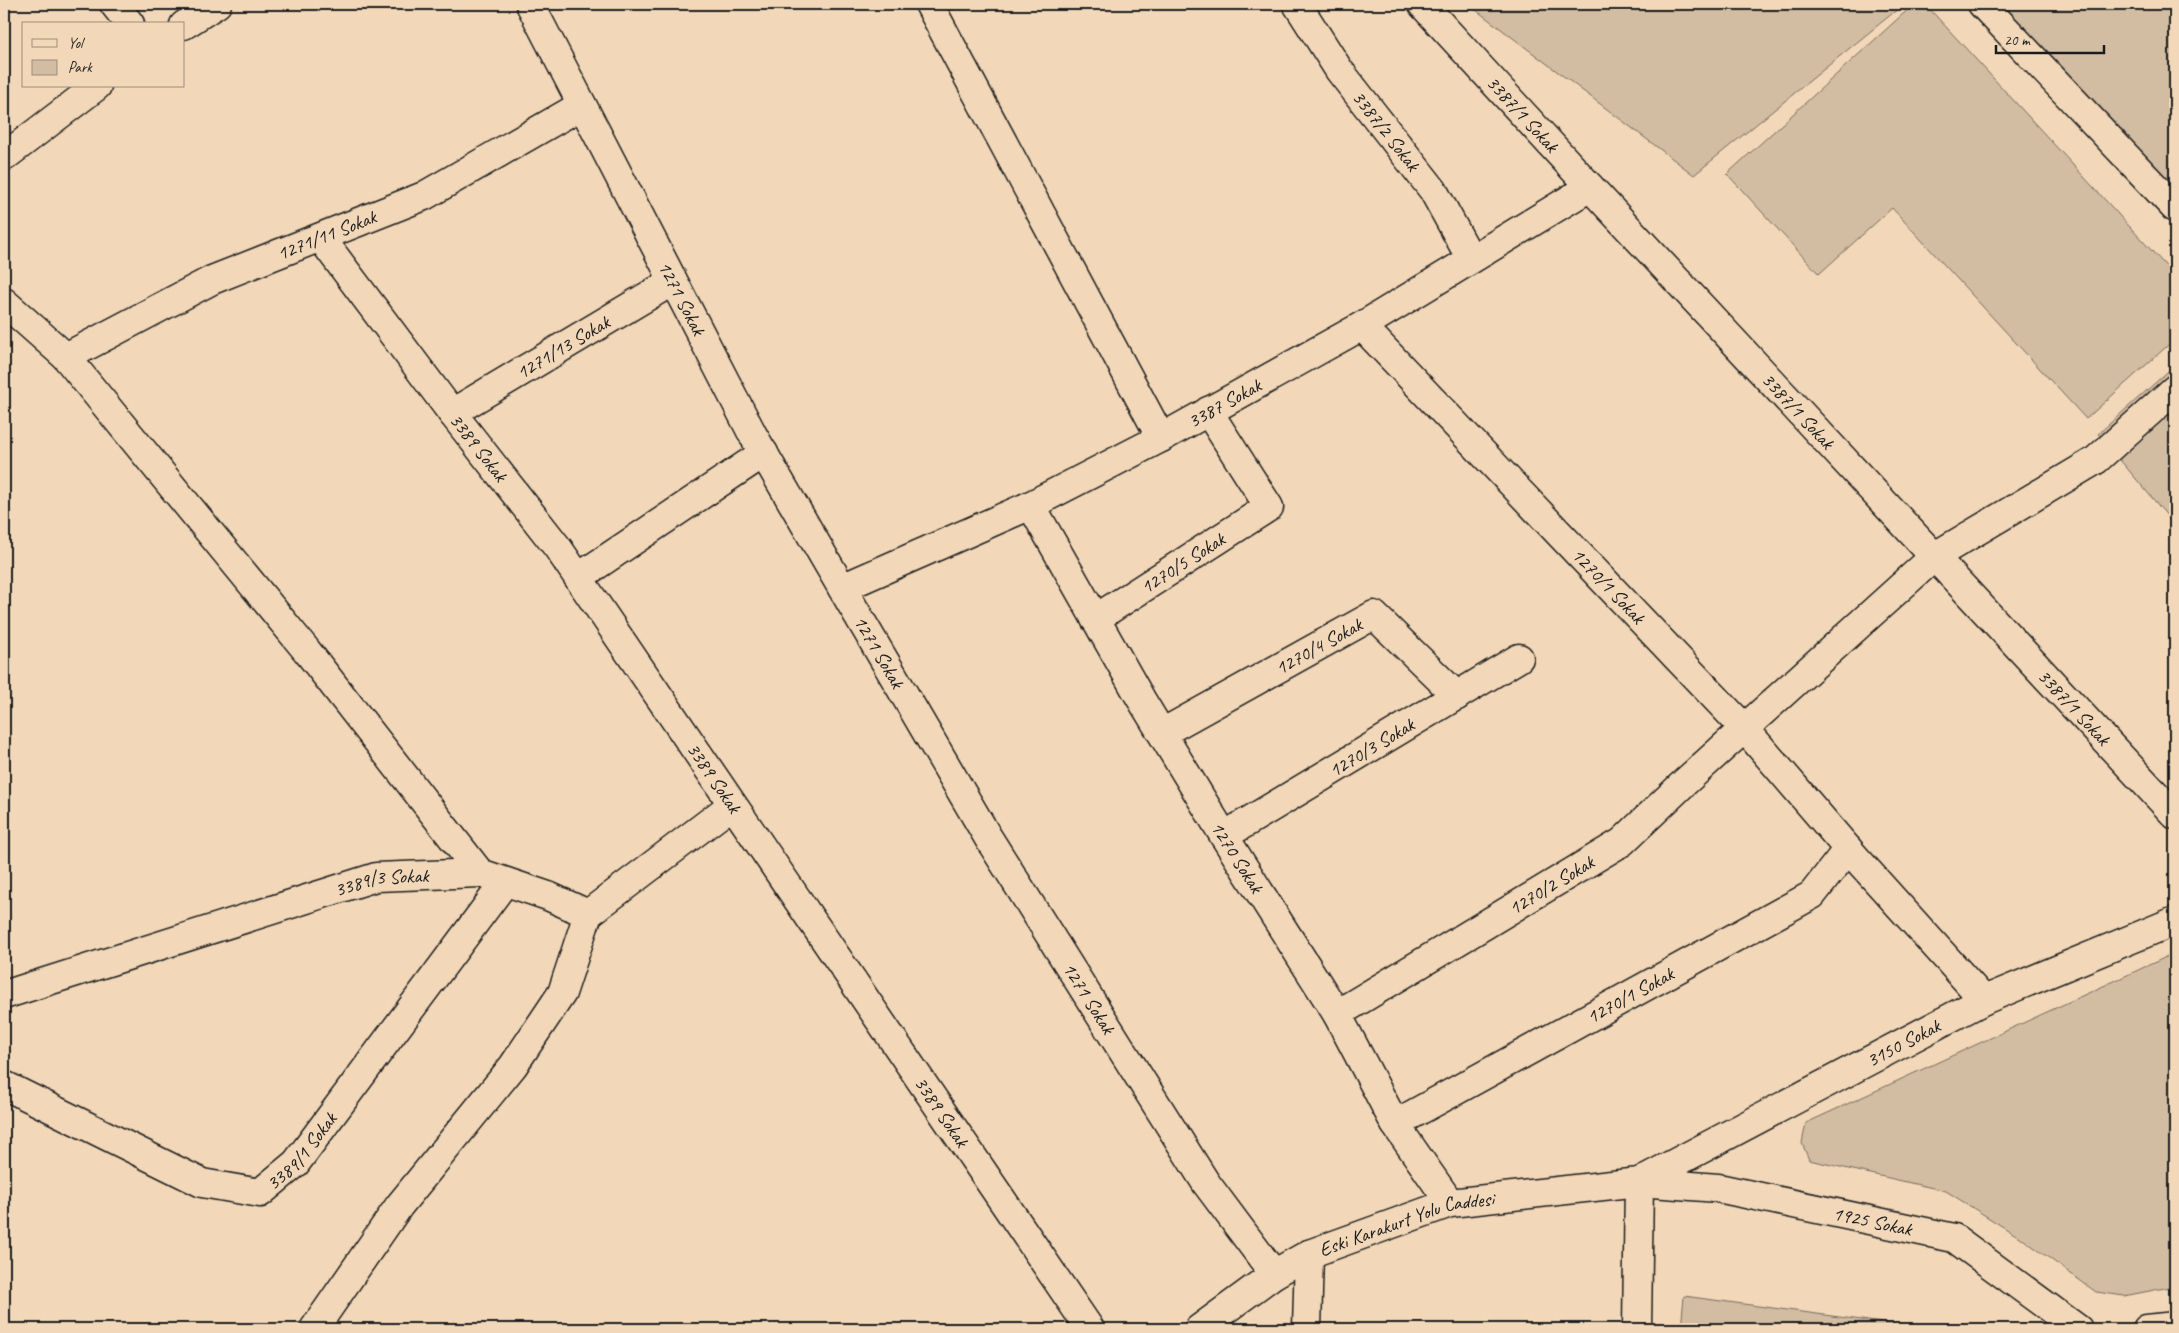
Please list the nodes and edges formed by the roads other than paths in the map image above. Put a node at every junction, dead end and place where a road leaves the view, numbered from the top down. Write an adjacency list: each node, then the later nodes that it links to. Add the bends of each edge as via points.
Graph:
1 (114, 4): 8 (street)
2 (217, 4): 9 (street)
3 (530, 4): 11 (street, 1271 Sokak)
4 (929, 4): 24 (street)
5 (1297, 4): 16 (street, 3387/2 Sokak, via 1339,70 1432,190)
6 (1422, 4): 13 (street, 3387/1 Sokak)
7 (1982, 4): 14 (street)
8 (128, 22)
9 (185, 24)
10 (95, 88): 12 (street)
11 (582, 104): 15 (street, 1271/11 Sokak, via 424,196); 17 (street, 1271 Sokak)
12 (4, 157)
13 (1590, 187): 16 (street, 3387 Sokak); 27 (street, 3387/1 Sokak)
14 (2175, 208)
15 (321, 238): 20 (street, 1271/11 Sokak, via 212,280); 23 (street, 3389 Sokak)
16 (1471, 259): 19 (street, 3387 Sokak)
17 (673, 281): 23 (street, 1271/13 Sokak); 25 (street, 1271 Sokak)
18 (4, 302): 20 (street)
19 (1362, 326): 22 (street, 3387 Sokak); 33 (street, 1270/1 Sokak)
20 (66, 357): 39 (street)
21 (2175, 389): 27 (street, 1270/2 Sokak, via 2096,460)
22 (1208, 412): 24 (street, 3387 Sokak); 30 (street, 1270/5 Sokak, via 1269,507)
23 (452, 413): 28 (street, 3389 Sokak)
24 (1161, 438): 26 (street, 3387 Sokak)
25 (764, 453): 28 (street); 29 (street, 1271 Sokak)
26 (1031, 505): 29 (street, 3387 Sokak); 30 (street, 1270 Sokak)
27 (1935, 556): 33 (street, 1270/2 Sokak); 36 (street, 3387/1 Sokak)
28 (579, 577): 35 (street, 3389 Sokak)
29 (842, 588): 50 (street, 1271 Sokak, via 1016,881 1206,1183)
30 (1095, 619): 34 (street, 1270 Sokak)
31 (1519, 658): 32 (street, 1270/3 Sokak)
32 (1457, 696): 34 (street, 1270/4 Sokak, via 1374,615); 37 (street, 1270/3 Sokak)
33 (1745, 728): 38 (street, 1270/1 Sokak); 44 (street, 1270/2 Sokak, via 1622,842)
34 (1162, 733): 37 (street, 1270 Sokak)
35 (732, 805): 40 (street); 53 (street, 3389 Sokak)
36 (2175, 815)
37 (1224, 836): 44 (street, 1270 Sokak)
38 (1848, 849): 43 (street, 1270/1 Sokak); 46 (street, 1270/1 Sokak, via 1812,895)
39 (492, 878): 40 (street, 3389/3 Sokak, via 548,896); 42 (street, 3389/3 Sokak, via 376,877); 45 (street, 3389/1 Sokak, via 296,1163 260,1193 202,1183)
40 (588, 914): 52 (street, via 562,993 513,1066 399,1206)
41 (2175, 921): 43 (street, 3150 Sokak)
42 (4, 995)
43 (1984, 1000): 47 (street, 3150 Sokak)
44 (1338, 1014): 46 (street, 1270 Sokak)
45 (4, 1085)
46 (1395, 1124): 48 (street, 1270 Sokak)
47 (1639, 1182): 48 (street, Eski Karakurt Yolu Caddesi); 56 (street); 57 (street, 1925 Sokak, via 1718,1188 1954,1238)
48 (1450, 1203): 49 (street, Eski Karakurt Yolu Caddesi)
49 (1308, 1254): 50 (street, Eski Karakurt Yolu Caddesi); 55 (street)
50 (1274, 1274): 54 (street, Eski Karakurt Yolu Caddesi)
51 (2175, 1326): 58 (street)
52 (314, 1329)
53 (1090, 1329)
54 (1199, 1329)
55 (1307, 1329)
56 (1637, 1329)
57 (2078, 1329)
58 (2147, 1329)

